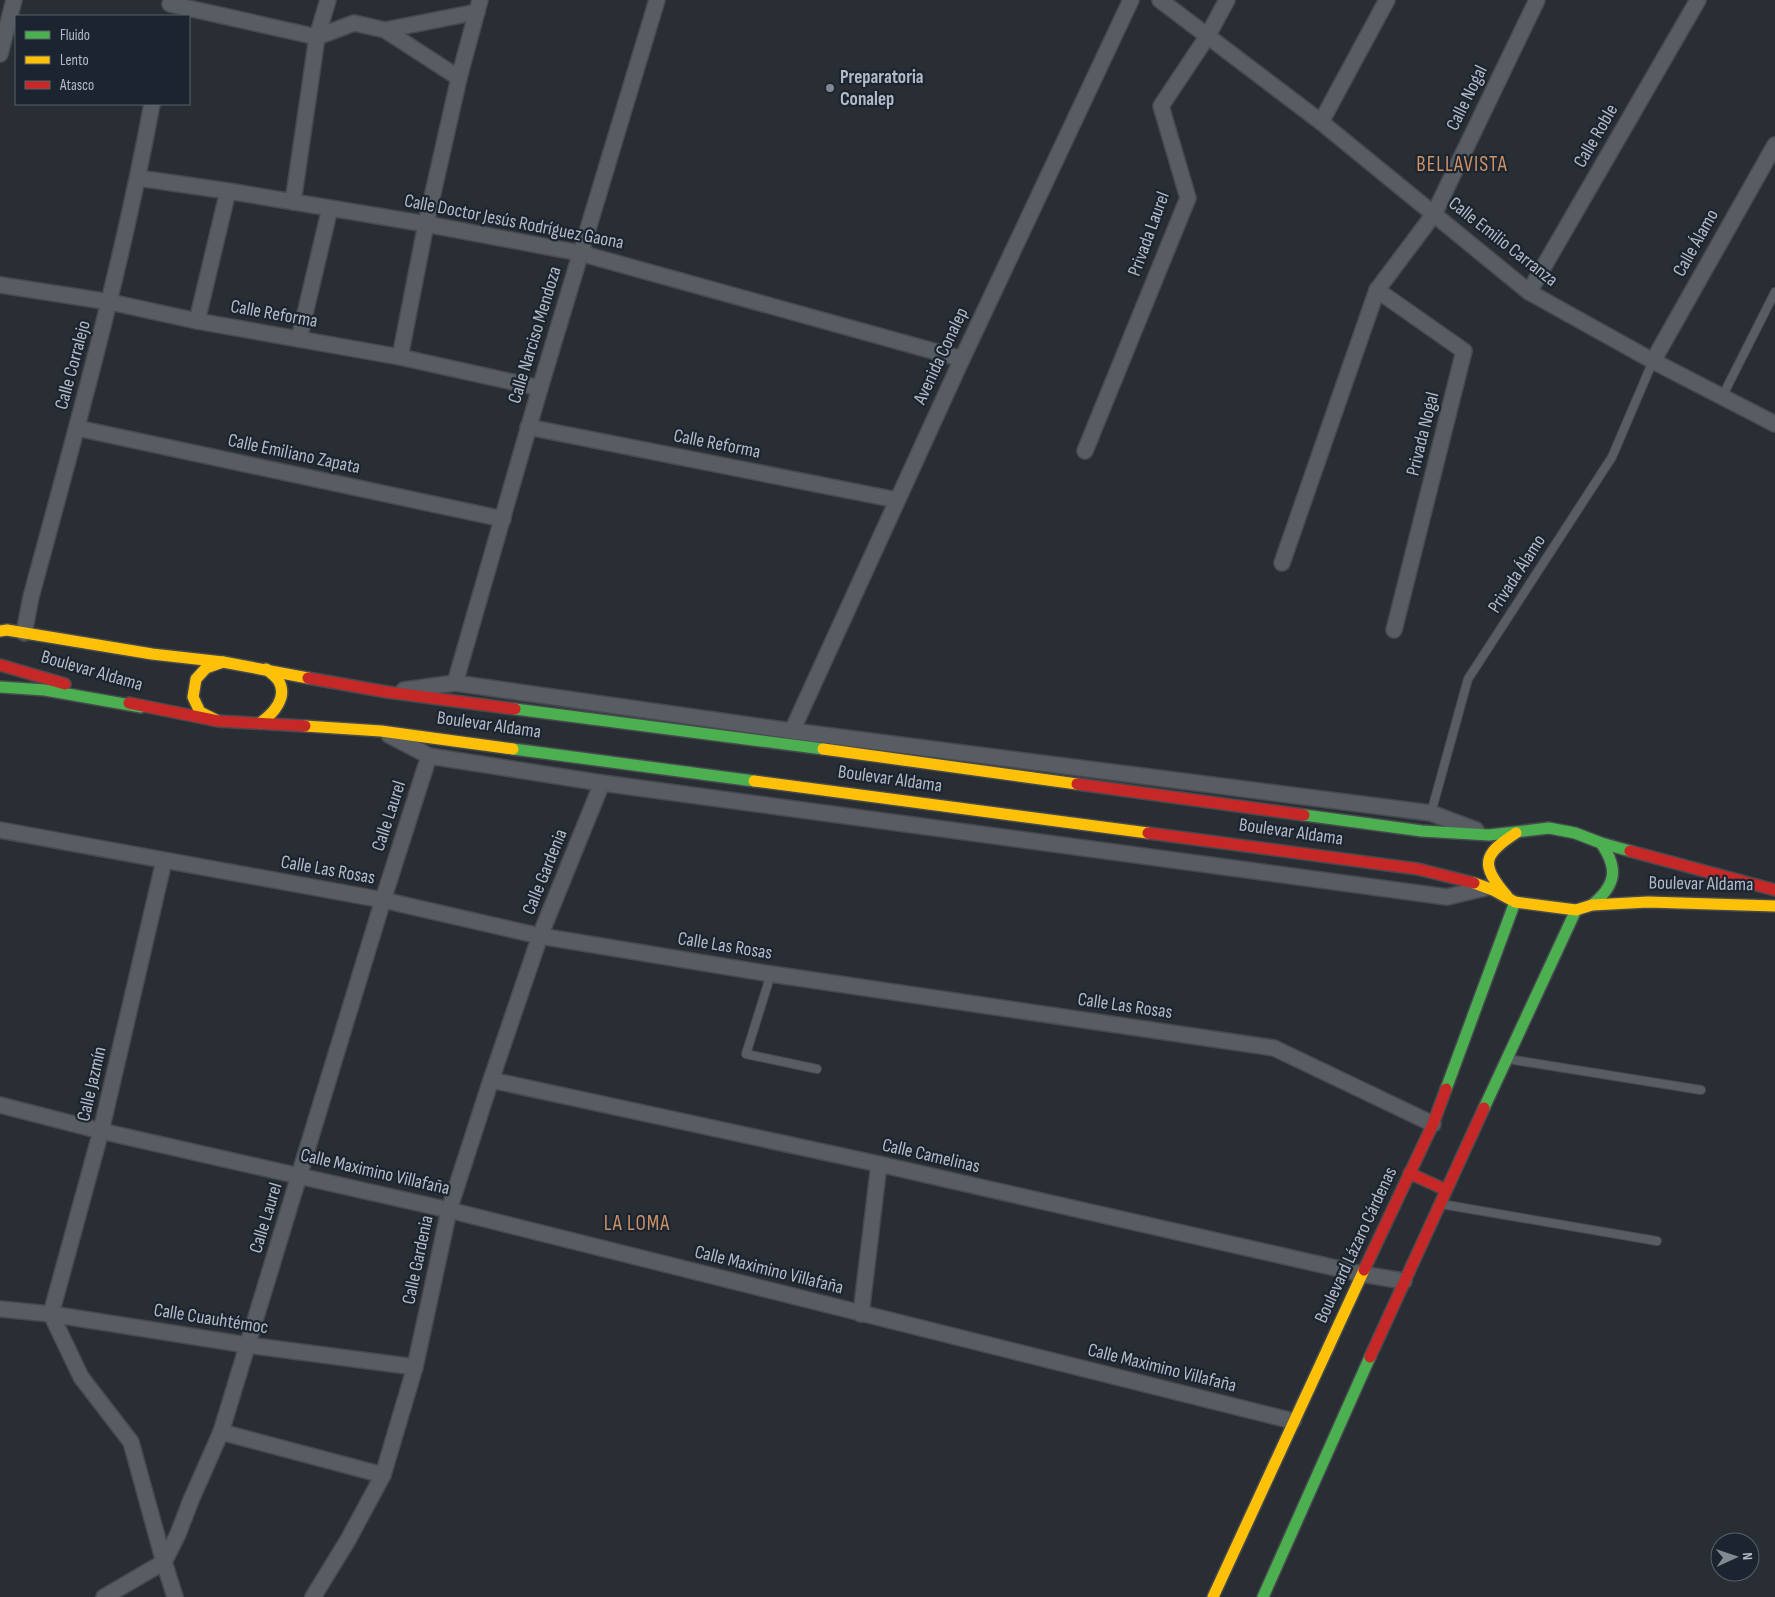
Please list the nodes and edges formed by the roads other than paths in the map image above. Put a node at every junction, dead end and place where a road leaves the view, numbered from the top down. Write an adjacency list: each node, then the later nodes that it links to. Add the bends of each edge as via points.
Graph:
1 (14, 0): 12 (street)
2 (328, 0): 14 (street)
3 (657, 0): 27 (street, Calle Narciso Mendoza)
4 (1131, 0): 36 (street, Avenida Conalep)
5 (1160, 0): 15 (street, Calle Emilio Carranza)
6 (1227, 0): 15 (street)
7 (1387, 0): 19 (street)
8 (1537, 0): 25 (street, Calle Nogal)
9 (1698, 0): 30 (street, Calle Roble)
10 (478, 6): 13 (street); 17 (street)
11 (170, 7): 14 (street)
12 (4, 23): 16 (street)
13 (385, 30): 14 (street, via 354,24); 17 (street)
14 (317, 37): 23 (street)
15 (1207, 37): 19 (street, Calle Emilio Carranza); 43 (street, Privada Laurel, via 1161,106 1188,198)
16 (0, 54)
17 (459, 78): 26 (street)
18 (152, 105): 21 (street, Calle Corralejo)
19 (1321, 122): 25 (street, Calle Emilio Carranza)
20 (1775, 145): 37 (street, Calle Álamo)
21 (138, 178): 22 (street, Calle Doctor Jesús Rodríguez Gaona); 32 (street, Calle Corralejo)
22 (228, 191): 23 (street, Calle Doctor Jesús Rodríguez Gaona); 33 (street)
23 (293, 202): 24 (street, Calle Doctor Jesús Rodríguez Gaona)
24 (330, 208): 26 (street, Calle Doctor Jesús Rodríguez Gaona); 34 (street)
25 (1434, 214): 29 (street); 30 (street, Calle Emilio Carranza)
26 (426, 224): 27 (street, Calle Doctor Jesús Rodríguez Gaona); 35 (street)
27 (580, 253): 36 (street, Calle Doctor Jesús Rodríguez Gaona); 38 (street, Calle Narciso Mendoza)
28 (0, 284): 32 (street, Calle Reforma)
29 (1377, 290): 46 (street); 48 (street, Privada Nogal, via 1464,351)
30 (1529, 292): 37 (street, Calle Emilio Carranza)
31 (1775, 292): 39 (lane)
32 (110, 302): 33 (street, Calle Reforma); 42 (street, Calle Corralejo)
33 (197, 320): 34 (street, Calle Reforma)
34 (299, 339): 35 (street, Calle Reforma)
35 (400, 357): 38 (street, Calle Reforma)
36 (962, 360): 44 (street, Avenida Conalep)
37 (1653, 361): 39 (street, Calle Emilio Carranza); 63 (lane, Privada Álamo, via 1612,457 1468,679)
38 (540, 388): 41 (street, Calle Narciso Mendoza)
39 (1722, 397): 40 (street, Calle Emilio Carranza)
40 (1775, 424)
41 (528, 427): 44 (street, Calle Reforma); 45 (street, Calle Narciso Mendoza)
42 (77, 428): 45 (street, Calle Emiliano Zapata); 49 (street, Calle Corralejo, via 30,597)
43 (1085, 450)
44 (897, 500): 60 (street, Avenida Conalep)
45 (503, 519): 53 (street, Calle Narciso Mendoza)
46 (1282, 564)
47 (2, 630): 49 (main road, Boulevar Aldama)
48 (1394, 630)
49 (24, 633): 50 (main road, Boulevar Aldama)
50 (223, 662): 52 (main road, Boulevar Aldama); 57 (main road, via 206,668 196,679 193,697 200,712)
51 (0, 665): 56 (main road, Boulevar Aldama)
52 (266, 669): 55 (main road, Boulevar Aldama); 58 (main road, via 278,681 281,693 279,706)
53 (455, 683): 55 (street, Boulevar Aldama); 60 (street, Boulevar Aldama)
54 (0, 687): 56 (main road, via 45,690)
55 (387, 692): 66 (main road, Boulevar Aldama, via 1422,831)
56 (141, 707): 57 (main road, Boulevar Aldama)
57 (218, 721): 58 (main road, Boulevar Aldama)
58 (260, 723): 59 (main road, Boulevar Aldama)
59 (381, 730): 61 (street); 69 (main road, Boulevar Aldama, via 1418,870)
60 (792, 731): 63 (street, Boulevar Aldama)
61 (429, 756): 62 (street); 72 (street, Calle Laurel)
62 (602, 784): 69 (street, via 1448,898); 76 (street, Calle Gardenia)
63 (1431, 813): 66 (street, Boulevar Aldama)
64 (0, 830): 68 (street, Calle Las Rosas)
65 (1516, 833): 66 (main road, Boulevar Aldama); 67 (main road, Boulevar Aldama, via 1548,828); 71 (main road, via 1490,854 1488,870 1493,881)
66 (1489, 835)
67 (1601, 843): 70 (main road, Boulevar Aldama); 73 (main road, via 1610,854 1614,869 1604,896)
68 (164, 860): 72 (street, Calle Las Rosas); 84 (street, Calle Jazmín)
69 (1485, 888): 71 (main road, Boulevar Aldama)
70 (1775, 890)
71 (1511, 899): 75 (main road, Boulevar Aldama); 83 (main road, Boulevard Lázaro Cárdenas)
72 (383, 900): 76 (street, Calle Las Rosas); 87 (street, Calle Laurel)
73 (1592, 905): 74 (main road, Boulevar Aldama, via 1648,902); 75 (main road, Boulevar Aldama)
74 (1775, 906)
75 (1576, 910): 78 (main road)
76 (540, 936): 77 (street, Calle Las Rosas); 80 (street, Calle Gardenia)
77 (771, 974): 79 (lane, via 746,1054); 83 (street, Calle Las Rosas, via 1274,1048)
78 (1507, 1058): 81 (lane); 88 (main road)
79 (817, 1068)
80 (490, 1080): 85 (street, Calle Camelinas); 90 (street, Calle Gardenia)
81 (1701, 1090)
82 (0, 1105): 84 (street, Calle Maximino Villafaña)
83 (1433, 1124): 86 (main road, Boulevard Lázaro Cárdenas)
84 (102, 1131): 87 (street, Calle Maximino Villafaña); 95 (street, Calle Jazmín)
85 (879, 1164): 92 (street, Calle Camelinas); 96 (street)
86 (1409, 1173): 88 (main road); 92 (main road, Boulevard Lázaro Cárdenas)
87 (300, 1175): 90 (street, Calle Maximino Villafaña); 97 (street, Calle Laurel)
88 (1446, 1190): 89 (main road)
89 (1440, 1203): 91 (lane); 93 (main road)
90 (448, 1210): 96 (street, Calle Maximino Villafaña); 98 (street, Calle Gardenia)
91 (1657, 1241)
92 (1362, 1274): 93 (street, Calle Camelinas); 99 (main road, Boulevard Lázaro Cárdenas)
93 (1404, 1281): 107 (main road)
94 (0, 1310): 95 (street, Calle Cuauhtémoc)
95 (51, 1314): 97 (street, Calle Cuauhtémoc); 102 (street, via 81,1377 131,1442)
96 (861, 1314): 99 (street, Calle Maximino Villafaña)
97 (247, 1345): 98 (street, Calle Cuauhtémoc); 100 (street, Calle Laurel)
98 (415, 1367): 101 (street, Calle Gardenia)
99 (1294, 1421): 106 (main road, Boulevard Lázaro Cárdenas)
100 (221, 1432): 101 (street); 102 (street, Calle Laurel)
101 (383, 1475): 105 (street, Calle Gardenia)
102 (164, 1562): 103 (street); 104 (street)
103 (104, 1597)
104 (175, 1597)
105 (313, 1597)
106 (1213, 1597)
107 (1263, 1597)

